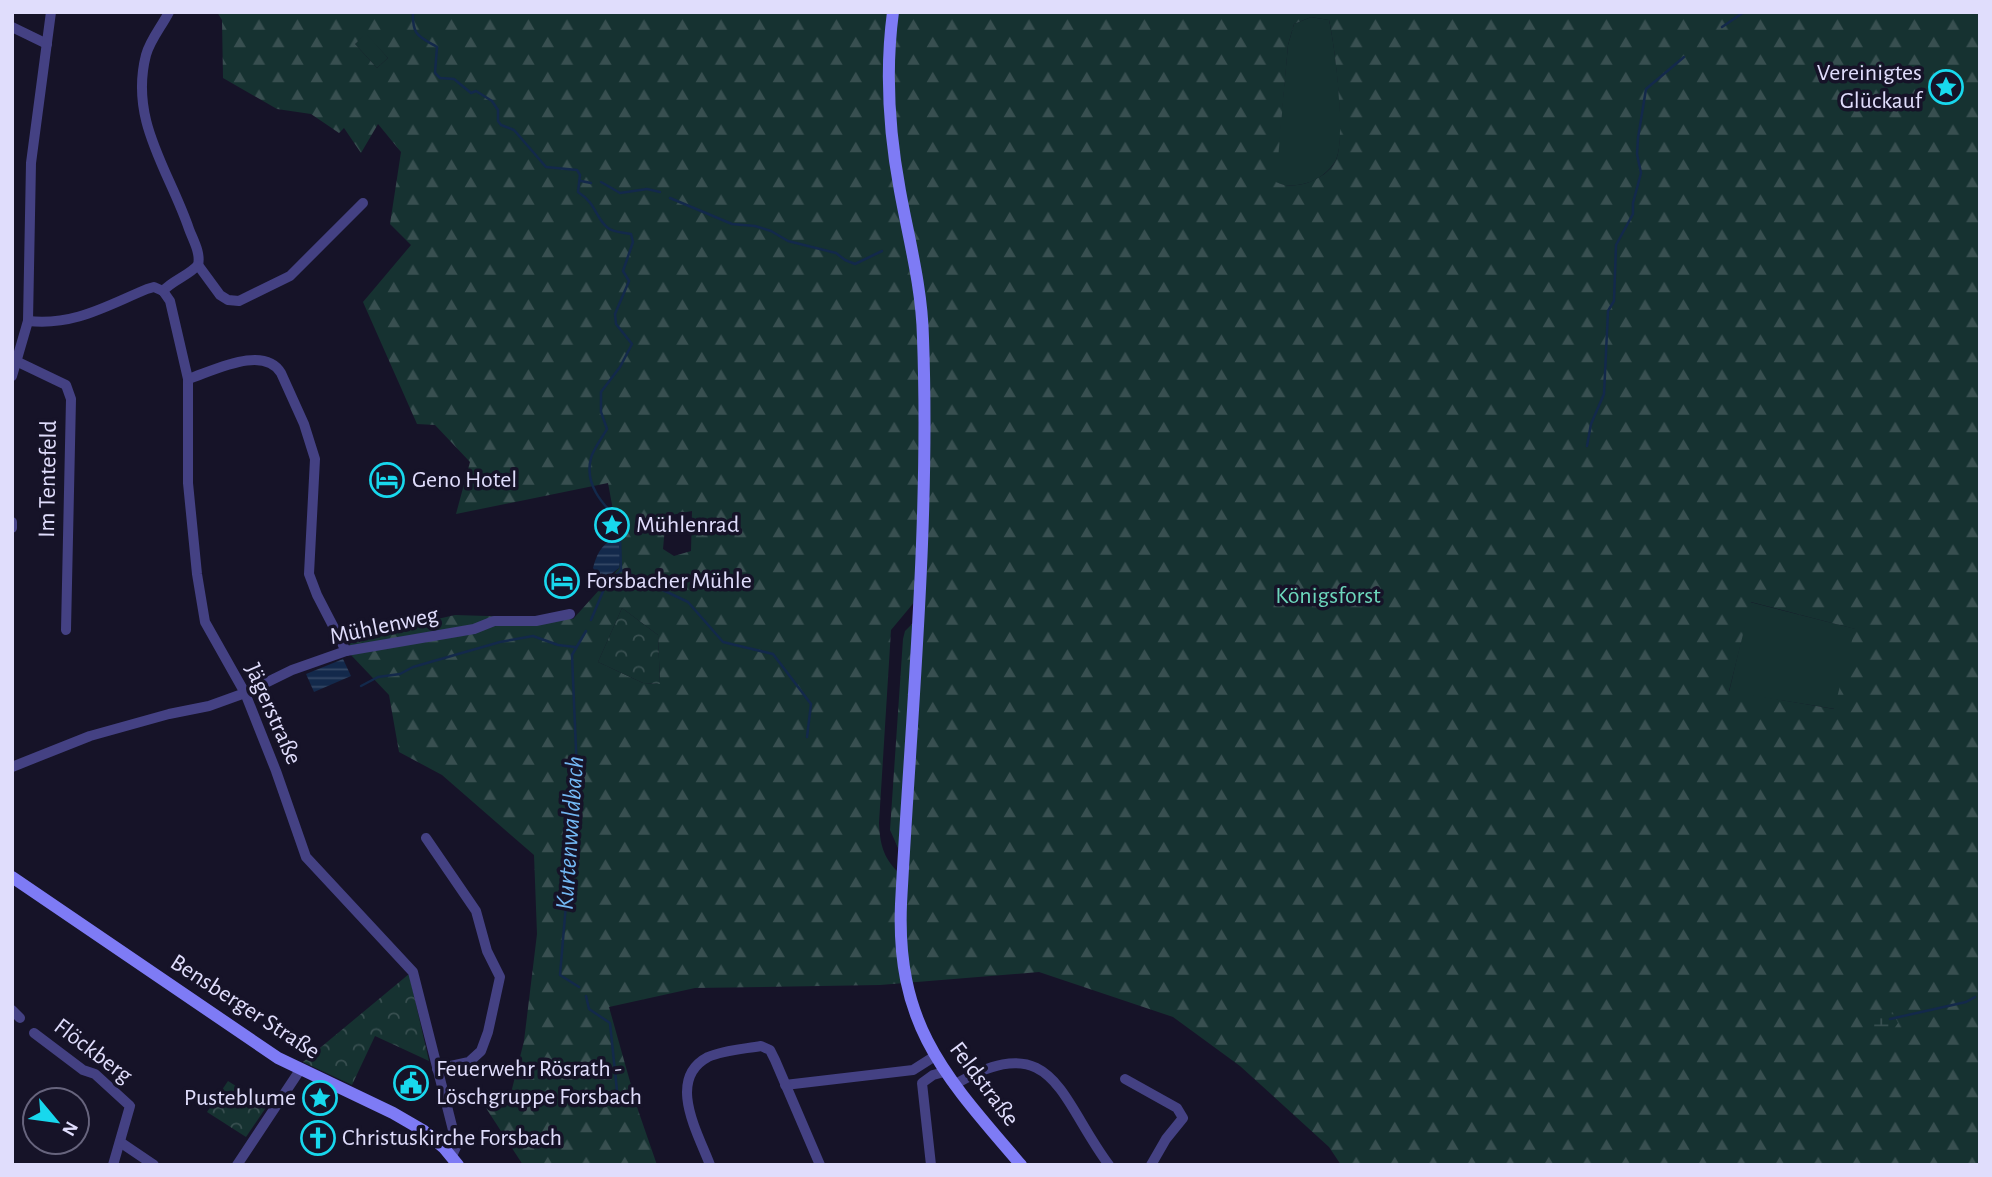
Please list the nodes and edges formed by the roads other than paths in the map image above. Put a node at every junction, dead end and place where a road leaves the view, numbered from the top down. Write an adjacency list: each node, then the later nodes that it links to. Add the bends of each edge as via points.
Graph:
1 (51, 12): 5 (street)
2 (169, 12): 7 (street, via 147,54 141,91 145,121 185,215)
3 (893, 12): 23 (main road, Feldstraße, via 890,117 923,336 921,592 900,923 904,971 919,1024)
4 (12, 27): 5 (street)
5 (47, 44): 9 (street, via 30,175)
6 (363, 203): 7 (street, via 290,276 239,301 220,295)
7 (198, 265): 8 (street)
8 (163, 291): 9 (street, via 147,289 70,320); 12 (street, Jägerstraße, via 170,301)
9 (28, 321): 10 (street)
10 (18, 362): 11 (street); 16 (street, Im Tentefeld, via 66,385 71,399)
11 (12, 376)
12 (188, 379): 17 (street, via 253,358 277,366 315,459 309,574); 18 (street, Jägerstraße, via 188,483 205,622)
13 (12, 522): 14 (street)
14 (12, 528)
15 (570, 614): 17 (street, Mühlenweg, via 537,621 494,621 474,629)
16 (66, 630)
17 (346, 651): 18 (street, Mühlenweg, via 292,670)
18 (245, 694): 19 (street, Mühlenweg, via 90,736); 24 (street, Jägerstraße, via 306,858 413,972)
19 (12, 767)
20 (426, 838): 24 (street, via 476,911 500,977 481,1051 468,1062)
21 (12, 877): 25 (main road, Bensberger Straße)
22 (34, 1033): 32 (street, Flöckberg, via 95,1074 130,1107)
23 (935, 1056): 26 (street); 27 (main road, Feldstraße)
24 (437, 1069): 33 (street, Jägerstraße, via 456,1147)
25 (300, 1070): 33 (main road, Bensberger Straße, via 403,1118); 36 (street)
26 (913, 1070): 29 (street); 30 (street)
27 (944, 1072): 29 (street); 31 (main road, Feldstraße)
28 (1125, 1079): 42 (street, via 1177,1108 1183,1118)
29 (922, 1083): 39 (street)
30 (785, 1085): 37 (street, via 770,1050 761,1046 719,1053 697,1066 686,1099); 38 (street)
31 (954, 1085): 40 (main road, Feldstraße); 41 (street, via 1001,1062 1033,1067 1059,1084)
32 (120, 1142): 34 (street, Flöckberg); 35 (street)
33 (455, 1160)
34 (113, 1165)
35 (154, 1165)
36 (237, 1165)
37 (710, 1165)
38 (820, 1165)
39 (931, 1165)
40 (1021, 1165)
41 (1109, 1165)
42 (1151, 1165)

